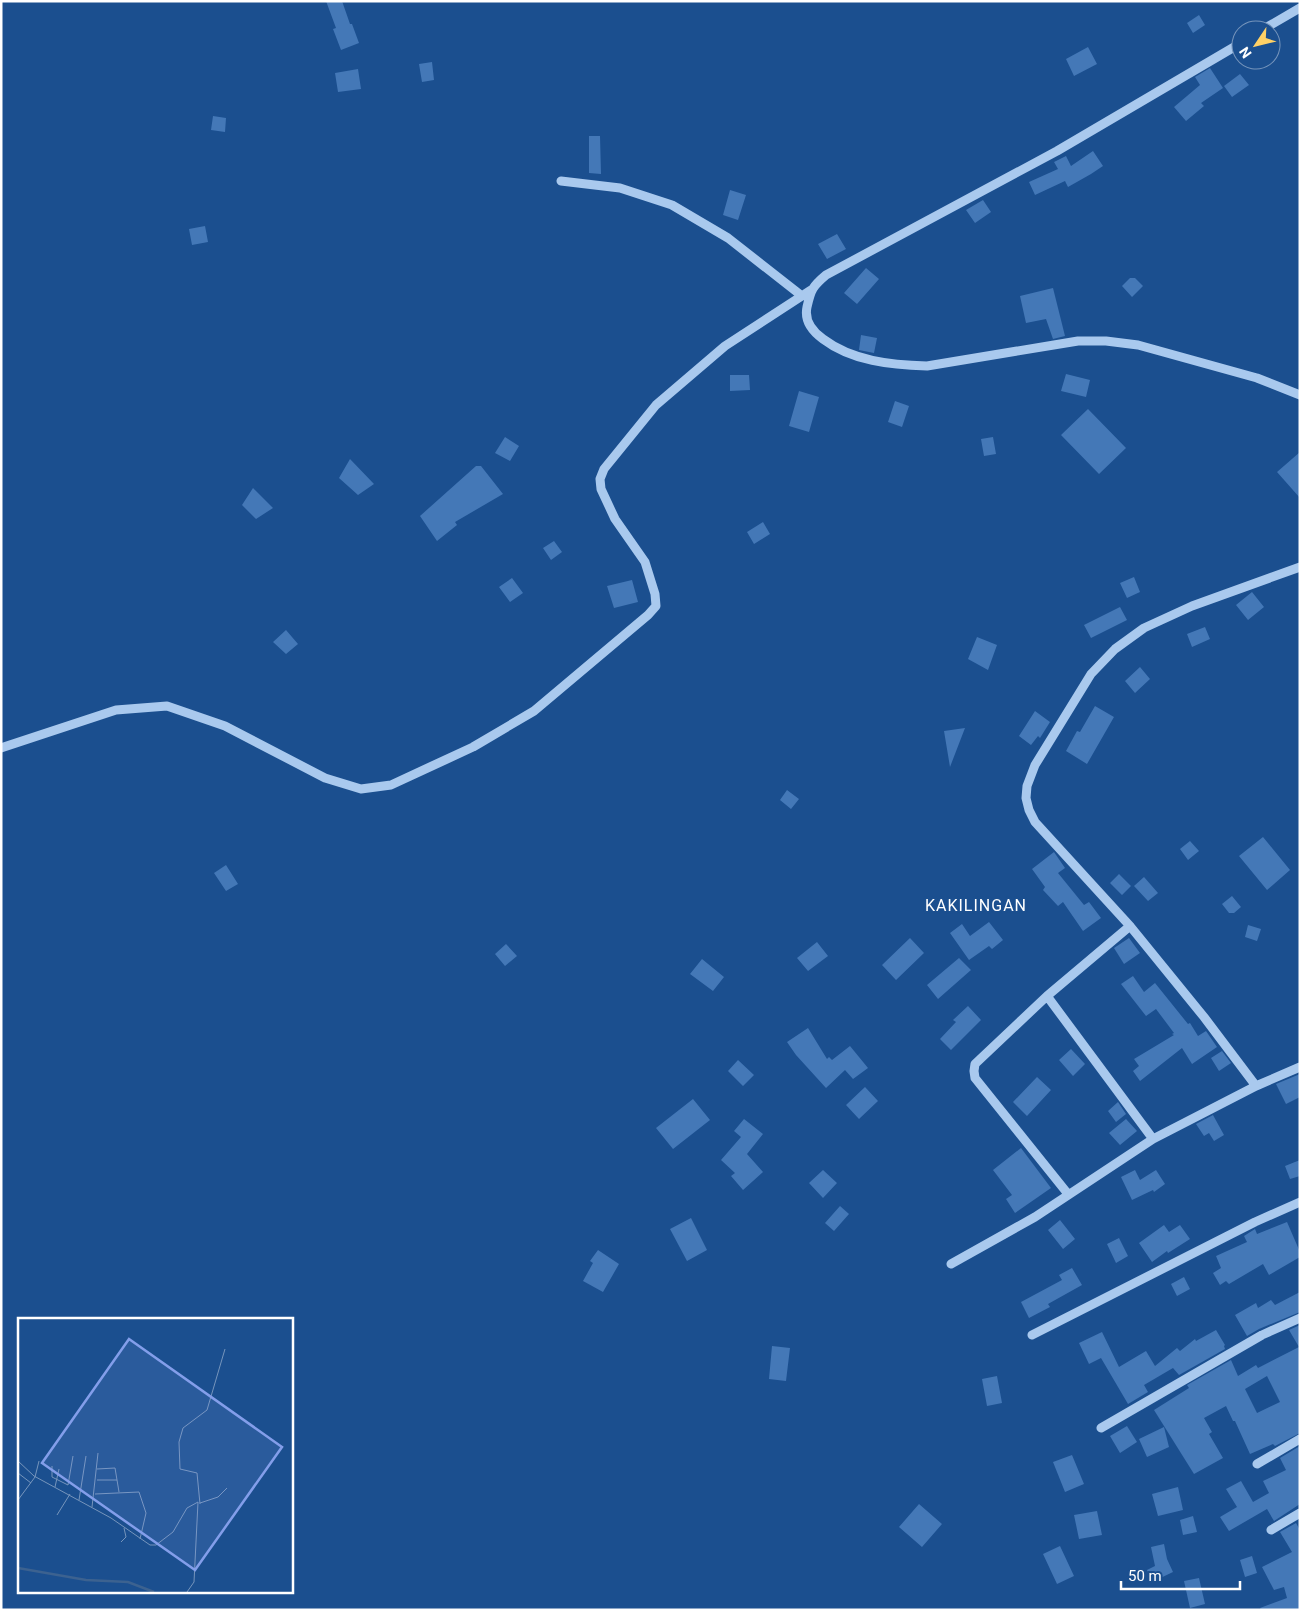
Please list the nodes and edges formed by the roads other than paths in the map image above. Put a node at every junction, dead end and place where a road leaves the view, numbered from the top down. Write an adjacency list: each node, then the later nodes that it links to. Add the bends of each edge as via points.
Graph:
1 (1300, 8): 2 (street)
2 (1279, 20)
3 (1231, 48): 5 (street, via 1056,151 826,275)
4 (561, 181): 6 (street, via 620,188 672,205 728,238)
5 (811, 290): 6 (street); 7 (street, via 806,312 814,332 835,348 853,355 902,365 927,366 1078,341 1106,341 1138,345 1257,378)
6 (802, 296): 9 (street, via 725,346 656,405 604,469 601,488 615,519 645,562 656,606 534,711 473,747 392,785 361,790 325,778 225,726 167,706 116,710)
7 (1300, 395)
8 (1300, 567): 10 (street, via 1192,606 1144,628 1115,648 1091,674 1035,765 1026,798 1035,822)
9 (1, 748)
10 (1130, 926): 11 (street); 13 (street)
11 (1047, 996): 14 (street); 15 (street, via 975,1064 974,1071 975,1078)
12 (1300, 1066): 13 (street)
13 (1256, 1086): 14 (street)
14 (1153, 1138): 15 (street)
15 (1068, 1194): 17 (street, via 1035,1217)
16 (1300, 1202): 19 (street)
17 (951, 1264)
18 (1300, 1318): 20 (street, via 1262,1336)
19 (1032, 1335)
20 (1101, 1428)
21 (1300, 1439): 22 (street)
22 (1257, 1464)
23 (1300, 1513): 24 (street)
24 (1271, 1530)

